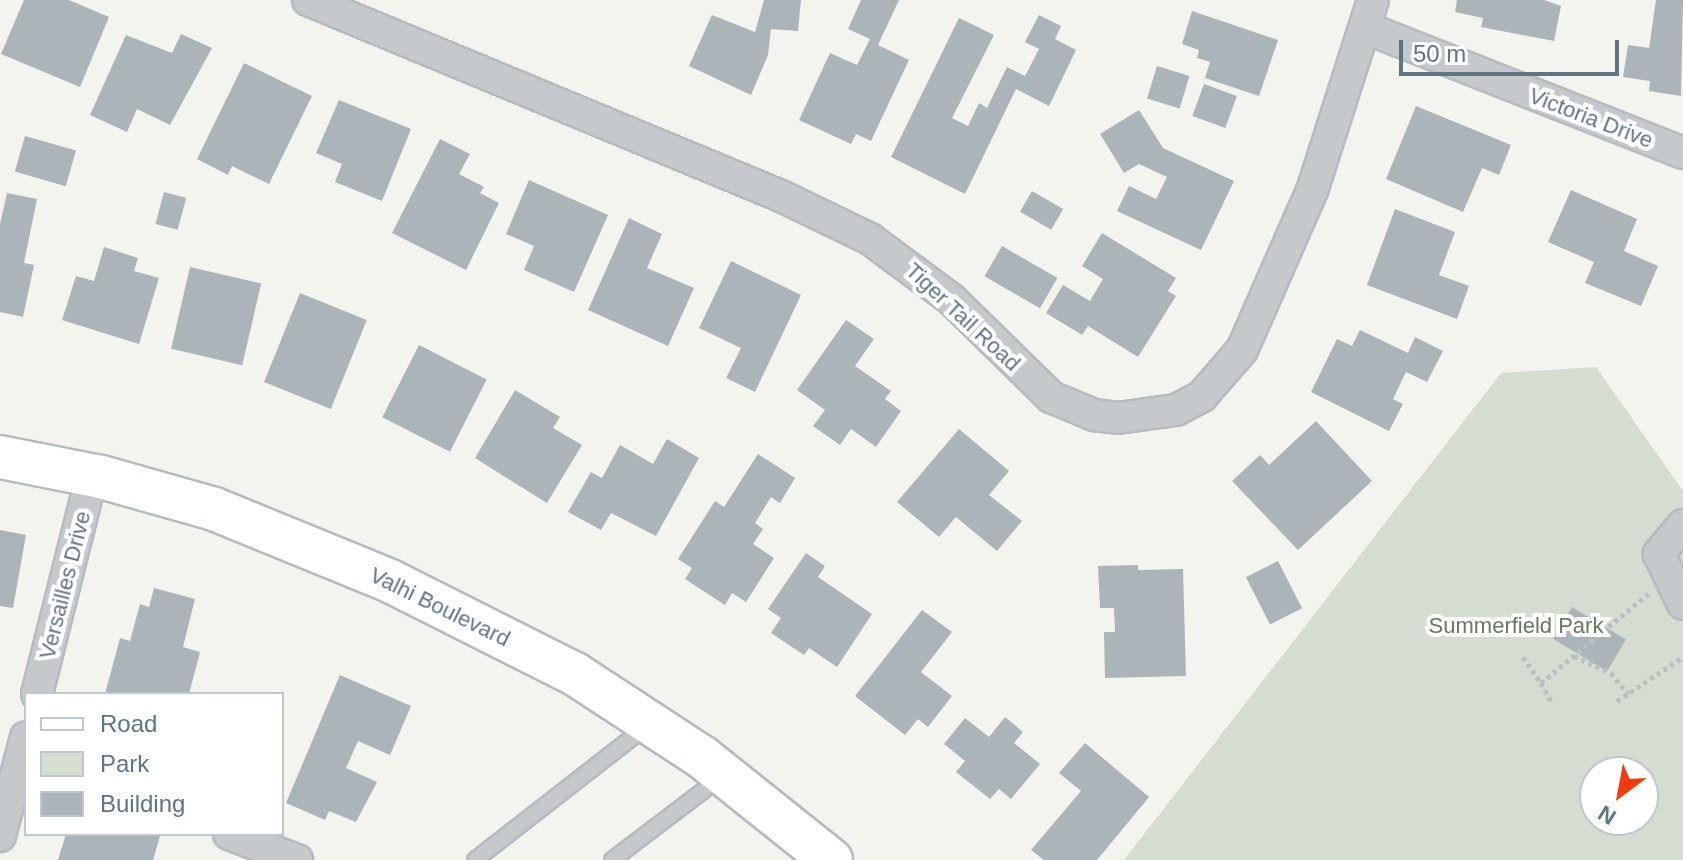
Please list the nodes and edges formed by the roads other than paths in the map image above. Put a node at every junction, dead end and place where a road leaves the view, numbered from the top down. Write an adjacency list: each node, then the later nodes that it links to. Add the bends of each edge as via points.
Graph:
1 (308, 0): 2 (street, Tiger Tail Road, via 781,196 870,239 952,300 1051,397 1094,415 1118,418 1176,410 1202,396 1242,350 1307,202)
2 (1369, 14): 3 (street, Victoria Drive)
3 (1683, 153)
4 (0, 457): 5 (street, Valhi Boulevard)
5 (92, 475): 8 (street, Versailles Drive); 9 (street, Valhi Boulevard, via 214,509 390,581 575,674)
6 (1683, 525): 7 (street, via 1659,554)
7 (1683, 604)
8 (38, 692)
9 (651, 724): 11 (street, Valhi Boulevard); 16 (lane)
10 (24, 750): 12 (street)
11 (725, 775): 14 (lane); 17 (street, Valhi Boulevard)
12 (0, 836)
13 (234, 836): 15 (street)
14 (618, 858)
15 (297, 860)
16 (475, 860)
17 (831, 860)

